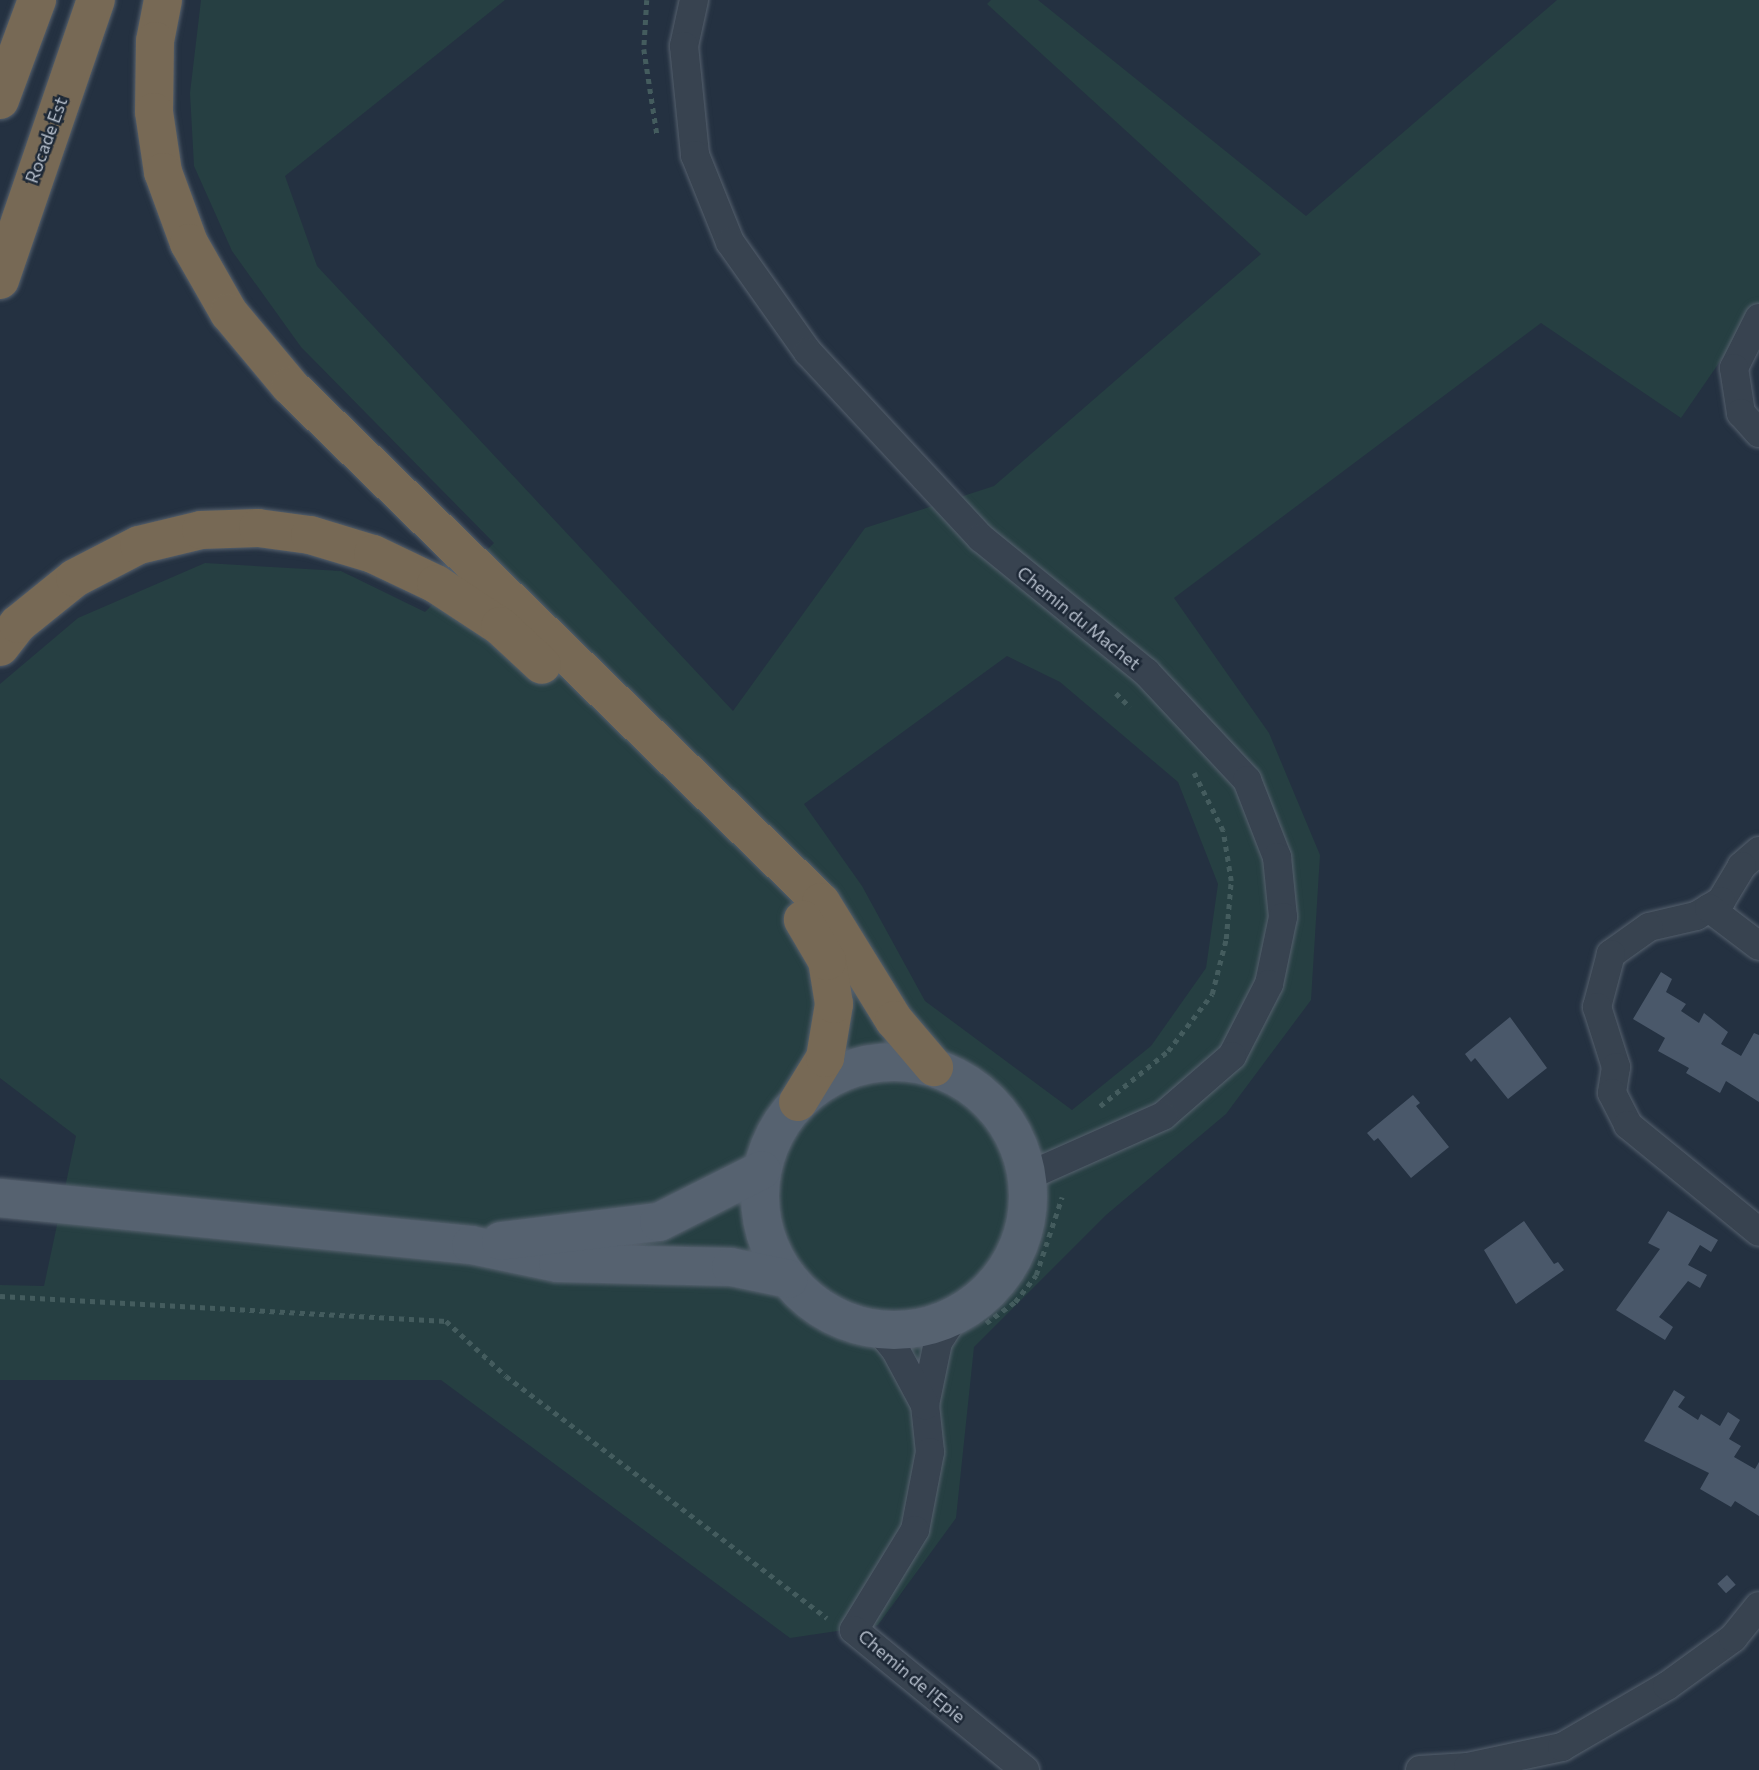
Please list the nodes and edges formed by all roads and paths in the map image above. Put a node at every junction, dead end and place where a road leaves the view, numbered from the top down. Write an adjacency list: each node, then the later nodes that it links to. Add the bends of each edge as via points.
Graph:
1 (37, 0): 6 (highway)
2 (96, 0): 8 (highway, Rocade Est)
3 (163, 0): 18 (highway, via 155,41 154,112 163,172 189,243 229,313 290,386 821,902 894,1020)
4 (647, 0): 7 (path, via 644,49)
5 (694, 0): 20 (street, Chemin du Machet, via 684,46 695,155 730,242 808,352 981,538 1146,672 1247,780 1277,857 1283,917 1269,984 1232,1056 1163,1116)
6 (0, 100)
7 (659, 148)
8 (0, 280)
9 (1759, 318): 10 (street, via 1734,368 1741,413)
10 (1759, 433)
11 (0, 646): 19 (highway, via 18,624 75,578 139,545 201,530 258,528 310,535 373,554 436,584 500,626 734,846 812,932 827,961 834,1004 825,1058)
12 (1113, 690): 13 (path)
13 (1132, 709)
14 (1190, 765): 20 (path, via 1223,831 1231,881 1226,939 1212,993 1168,1052 1080,1124)
15 (1759, 851): 16 (street, via 1742,866 1721,901)
16 (1709, 908): 17 (street); 24 (street, via 1696,916 1648,928 1611,954 1597,1007 1616,1067 1612,1093 1628,1125)
17 (1759, 946)
18 (934, 1067): 19 (main road, via 898,1062 861,1065 827,1079); 22 (main road, via 968,1083 996,1108 1017,1140)
19 (798, 1102): 21 (main road, via 775,1133)
20 (1071, 1160): 22 (street, Chemin du Machet); 28 (path, via 1084,1186 1063,1195 1036,1275 1015,1302)
21 (762, 1170): 25 (main road, via 659,1222); 26 (main road, via 760,1208 769,1246)
22 (1028, 1176): 28 (main road, via 1027,1218 1014,1258)
23 (0, 1198): 25 (main road)
24 (1759, 1231)
25 (471, 1245): 26 (main road, via 558,1263 731,1267)
26 (789, 1279): 29 (main road, via 814,1304 845,1321)
27 (0, 1296): 32 (path, via 446,1321 506,1376 767,1574 824,1617)
28 (967, 1322): 29 (main road); 30 (street, Chemin de l'Epie, via 938,1342)
29 (879, 1330): 30 (street, Chemin de l'Epie, via 895,1349)
30 (925, 1405): 32 (street, Chemin de l'Epie, via 930,1452 915,1530)
31 (1759, 1606): 34 (street, via 1733,1638 1667,1686 1562,1747 1468,1767)
32 (854, 1630): 33 (street, Chemin de l'Epie)
33 (1025, 1770)
34 (1420, 1770)

